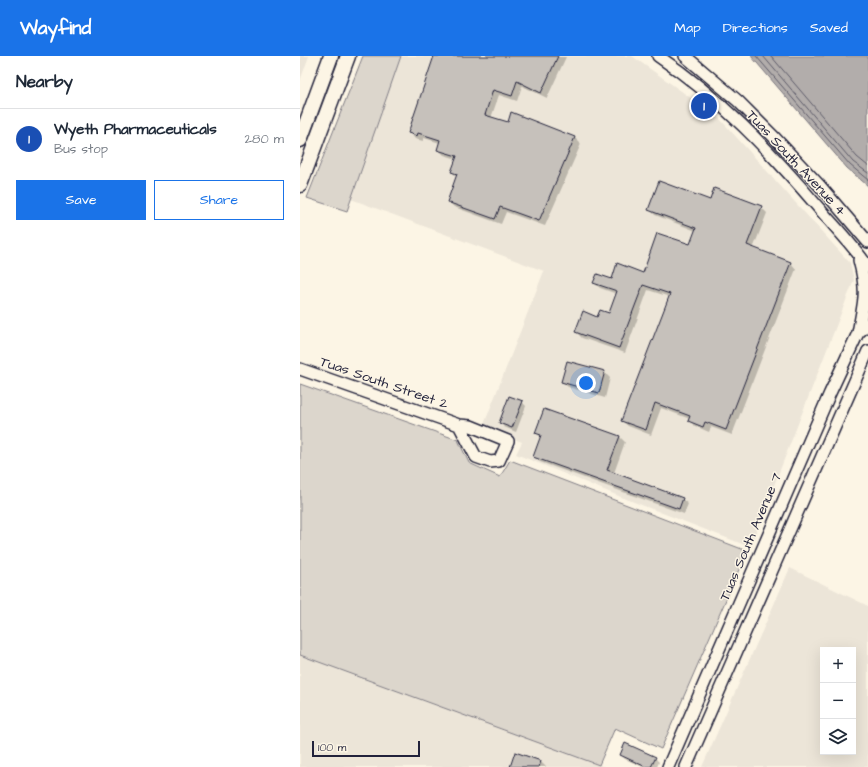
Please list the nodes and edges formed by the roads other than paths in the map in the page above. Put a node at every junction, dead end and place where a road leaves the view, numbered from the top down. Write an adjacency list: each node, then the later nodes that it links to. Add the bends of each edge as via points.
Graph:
1 (331, 56): 5 (main road)
2 (348, 56): 6 (main road)
3 (658, 56): 8 (street, Tuas South Avenue 4, via 675,67 765,148)
4 (685, 56): 7 (street, Tuas South Avenue 4, via 738,101 775,138)
5 (300, 140)
6 (300, 186)
7 (868, 242)
8 (855, 250): 9 (street, Tuas South Avenue 4); 11 (street, via 867,286)
9 (868, 267)
10 (868, 324): 11 (street, Tuas South Avenue 7)
11 (858, 333): 15 (street, Tuas South Avenue 7)
12 (868, 351): 16 (street)
13 (300, 369): 14 (street, Tuas South Street 2)
14 (459, 425)
15 (668, 767)
16 (686, 767)

